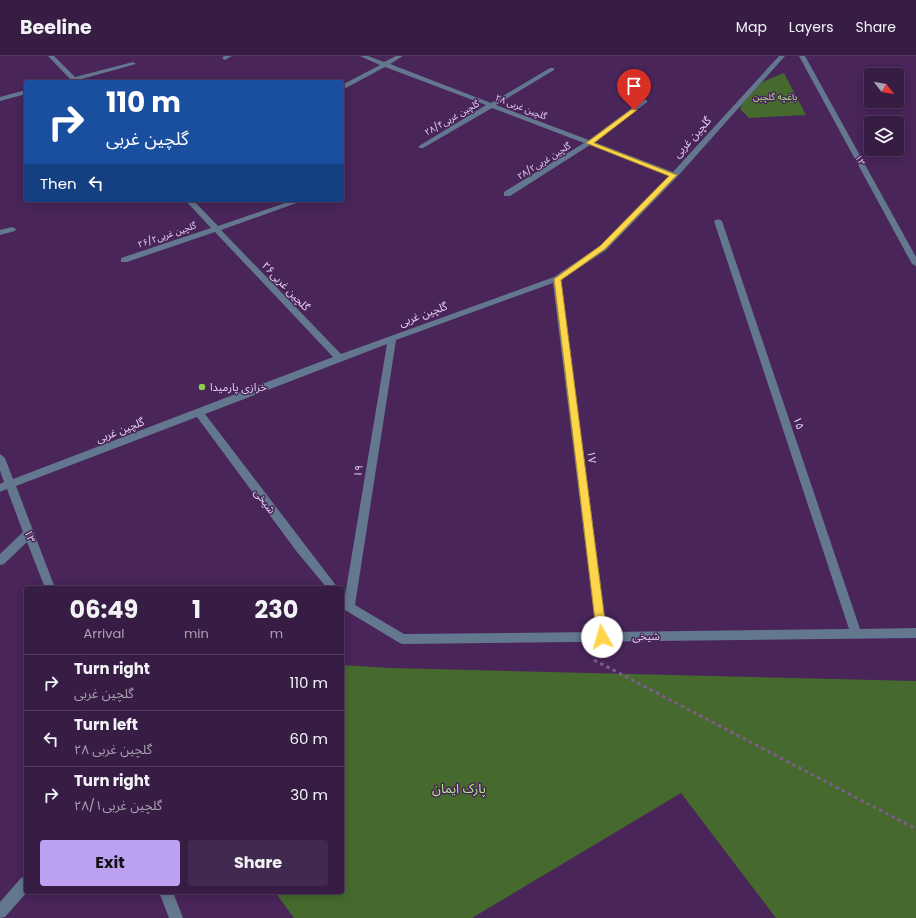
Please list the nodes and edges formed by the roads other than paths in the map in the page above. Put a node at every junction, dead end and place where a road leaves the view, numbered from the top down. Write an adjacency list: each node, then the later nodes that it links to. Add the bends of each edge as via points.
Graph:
1 (51, 56): 9 (street)
2 (363, 56): 7 (street, گلچین غربی ۲۸)
3 (400, 56): 7 (street)
4 (782, 56): 18 (street, گلچین غربی)
5 (802, 56): 27 (street, ۱۳)
6 (133, 64): 10 (street)
7 (385, 64): 11 (street); 15 (street, گلچین غربی ۲۸)
8 (552, 69): 15 (street, گلچین غربی۲۸/۴)
9 (74, 80)
10 (78, 80)
11 (344, 87)
12 (24, 93): 13 (street)
13 (0, 99)
14 (645, 102): 16 (street, گلچین غربی۲۸/۲)
15 (492, 106): 16 (street, گلچین غربی ۲۸); 17 (street, گلچین غربی۲۸/۴)
16 (589, 143): 18 (street, گلچین غربی ۲۸); 19 (street, گلچین غربی۲۸/۲)
17 (421, 147)
18 (674, 175): 28 (street, گلچین غربی, via 603,248)
19 (507, 194)
20 (191, 202): 24 (street, گلچین غربی۲۶)
21 (295, 202): 24 (street, گلچین غربی۲۶/۲)
22 (718, 221): 40 (street, ۱۵)
23 (12, 229): 25 (street)
24 (216, 229): 26 (street, گلچین غربی۲۶/۲); 30 (street, گلچین غربی۲۶)
25 (0, 233)
26 (124, 260)
27 (916, 264)
28 (557, 279): 29 (street, گلچین غربی); 42 (street, ۱۷)
29 (392, 338): 30 (street, گلچین غربی); 39 (street, ۱۹)
30 (339, 358): 31 (street, گلچین غربی)
31 (199, 413): 33 (street, گلچین غربی); 38 (street, شیخی, via 300,549)
32 (0, 458): 33 (street, ۱۳)
33 (11, 484): 34 (street, گلچین غربی); 35 (street, ۱۳)
34 (0, 488)
35 (29, 533): 36 (street); 37 (street, ۱۳)
36 (0, 560)
37 (49, 586)
38 (331, 586)
39 (345, 603): 42 (street, شیخی, via 402,640)
40 (856, 633): 41 (street, شیخی); 42 (street, شیخی)
41 (916, 633)
42 (602, 637)
43 (24, 885): 45 (street)
44 (167, 894): 46 (street)
45 (0, 912)
46 (176, 918)

